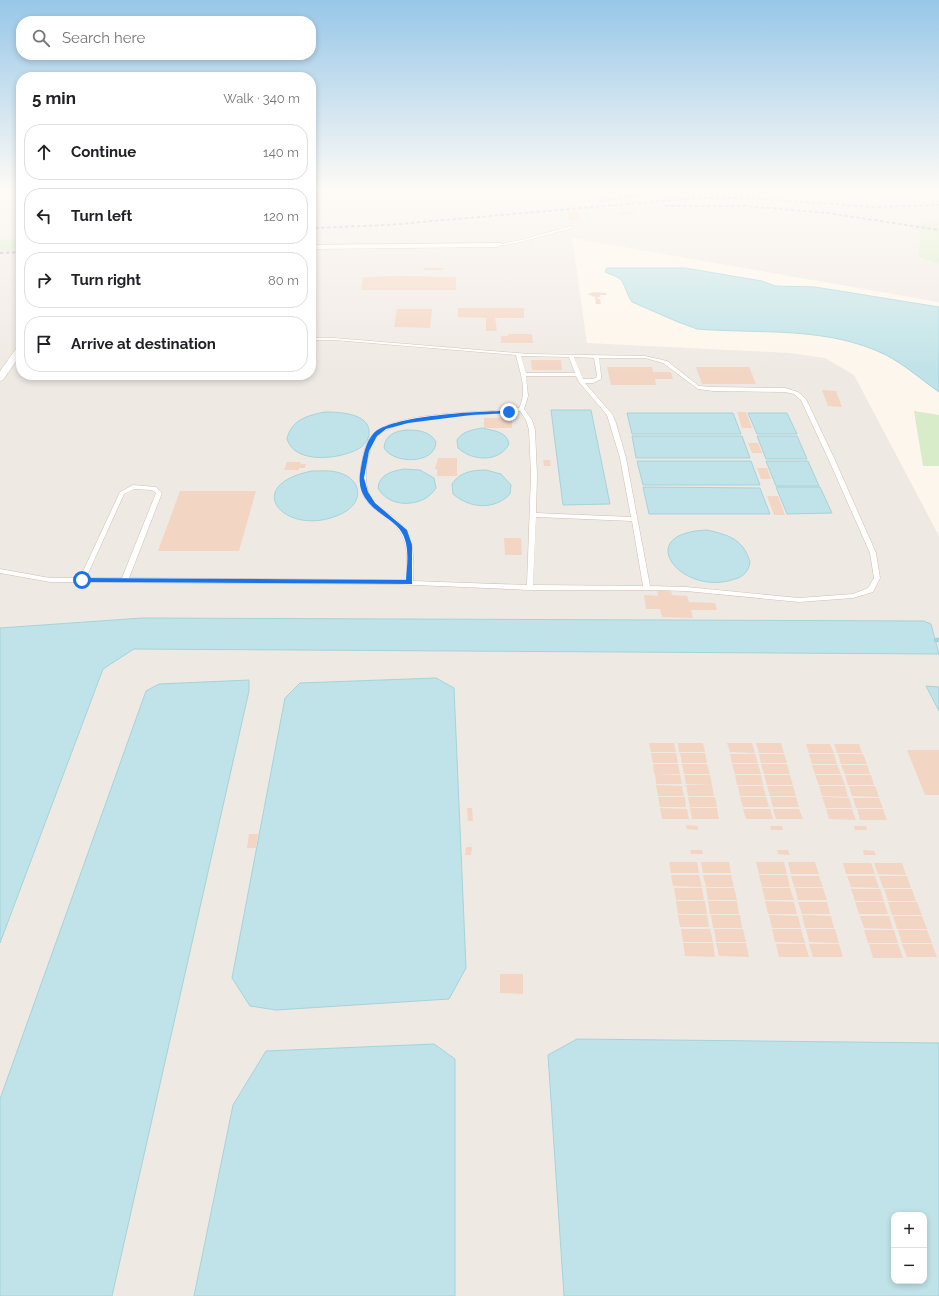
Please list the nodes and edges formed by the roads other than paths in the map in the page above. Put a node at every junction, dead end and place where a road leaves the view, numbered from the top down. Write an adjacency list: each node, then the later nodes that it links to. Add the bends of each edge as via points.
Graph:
1 (316, 339): 2 (lane)
2 (518, 354): 3 (lane); 7 (lane)
3 (571, 356): 4 (lane); 6 (lane)
4 (596, 356): 9 (lane, via 598,379); 18 (lane, via 655,359 677,370 698,387 785,390 796,393 803,399 873,553 877,578 871,590 854,596 798,600 686,589)
5 (16, 361): 8 (street)
6 (577, 374): 7 (lane); 9 (lane)
7 (523, 375): 10 (lane, via 527,393 526,403)
8 (0, 378)
9 (581, 381): 12 (lane, via 610,415 623,458)
10 (521, 409): 11 (lane, via 532,430); 16 (lane, via 451,415 408,422 385,428 375,435 367,451 361,478 365,492 373,504 404,530 410,545)
11 (532, 515): 12 (lane); 17 (lane)
12 (635, 519): 18 (lane)
13 (0, 571): 14 (lane, via 50,580)
14 (82, 580): 15 (lane); 15 (lane, via 122,493 134,487 154,488 159,493)
15 (125, 580): 16 (lane)
16 (410, 582): 17 (lane)
17 (530, 588): 18 (lane)
18 (647, 588)

